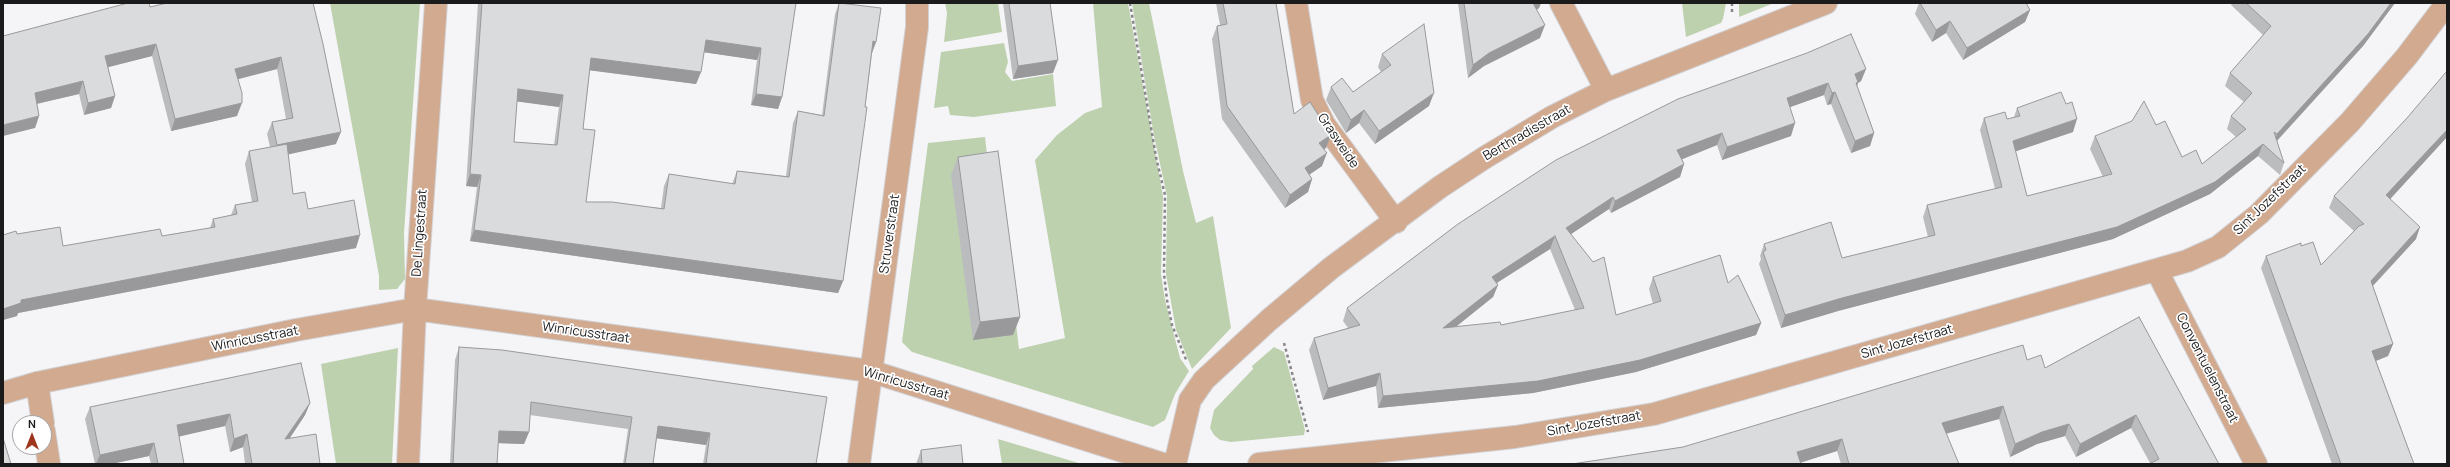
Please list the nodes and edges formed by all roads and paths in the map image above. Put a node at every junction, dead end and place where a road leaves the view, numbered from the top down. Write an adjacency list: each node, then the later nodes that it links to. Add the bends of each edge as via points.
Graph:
1 (436, 3): 11 (street, De Lingestraat)
2 (917, 3): 13 (street, Struverstraat, via 917,27)
3 (1130, 3): 15 (path, via 1165,195 1164,274 1167,300 1183,356)
4 (1296, 3): 9 (street, Grasweide, via 1312,100 1324,124)
5 (1561, 3): 8 (street)
6 (1826, 3): 8 (street, Berthradisstraat)
7 (2447, 3): 10 (street, Sint Jozefstraat, via 2408,56 2350,122 2259,214 2218,247)
8 (1606, 90): 9 (street, Berthradisstraat, via 1552,116 1484,158)
9 (1396, 222): 12 (street, Berthradisstraat, via 1331,268)
10 (2157, 271): 18 (street, Sint Jozefstraat, via 1654,414 1515,437); 24 (street, Conventuelenstraat)
11 (415, 309): 13 (street, Winricusstraat); 14 (street, Winricusstraat, via 296,330); 19 (street, De Lingestraat)
12 (1264, 324): 15 (street, Berthradisstraat); 18 (path, via 1284,343 1309,435)
13 (870, 371): 20 (street, Struverstraat); 21 (street, Winricusstraat)
14 (37, 383): 16 (street, Winricusstraat); 17 (street)
15 (1202, 383): 22 (street, Berthradisstraat, via 1190,400)
16 (3, 393)
17 (42, 415)
18 (1311, 459): 23 (street, Sint Jozefstraat)
19 (408, 464)
20 (859, 464)
21 (1163, 464)
22 (1175, 464)
23 (1259, 464)
24 (2256, 464)

